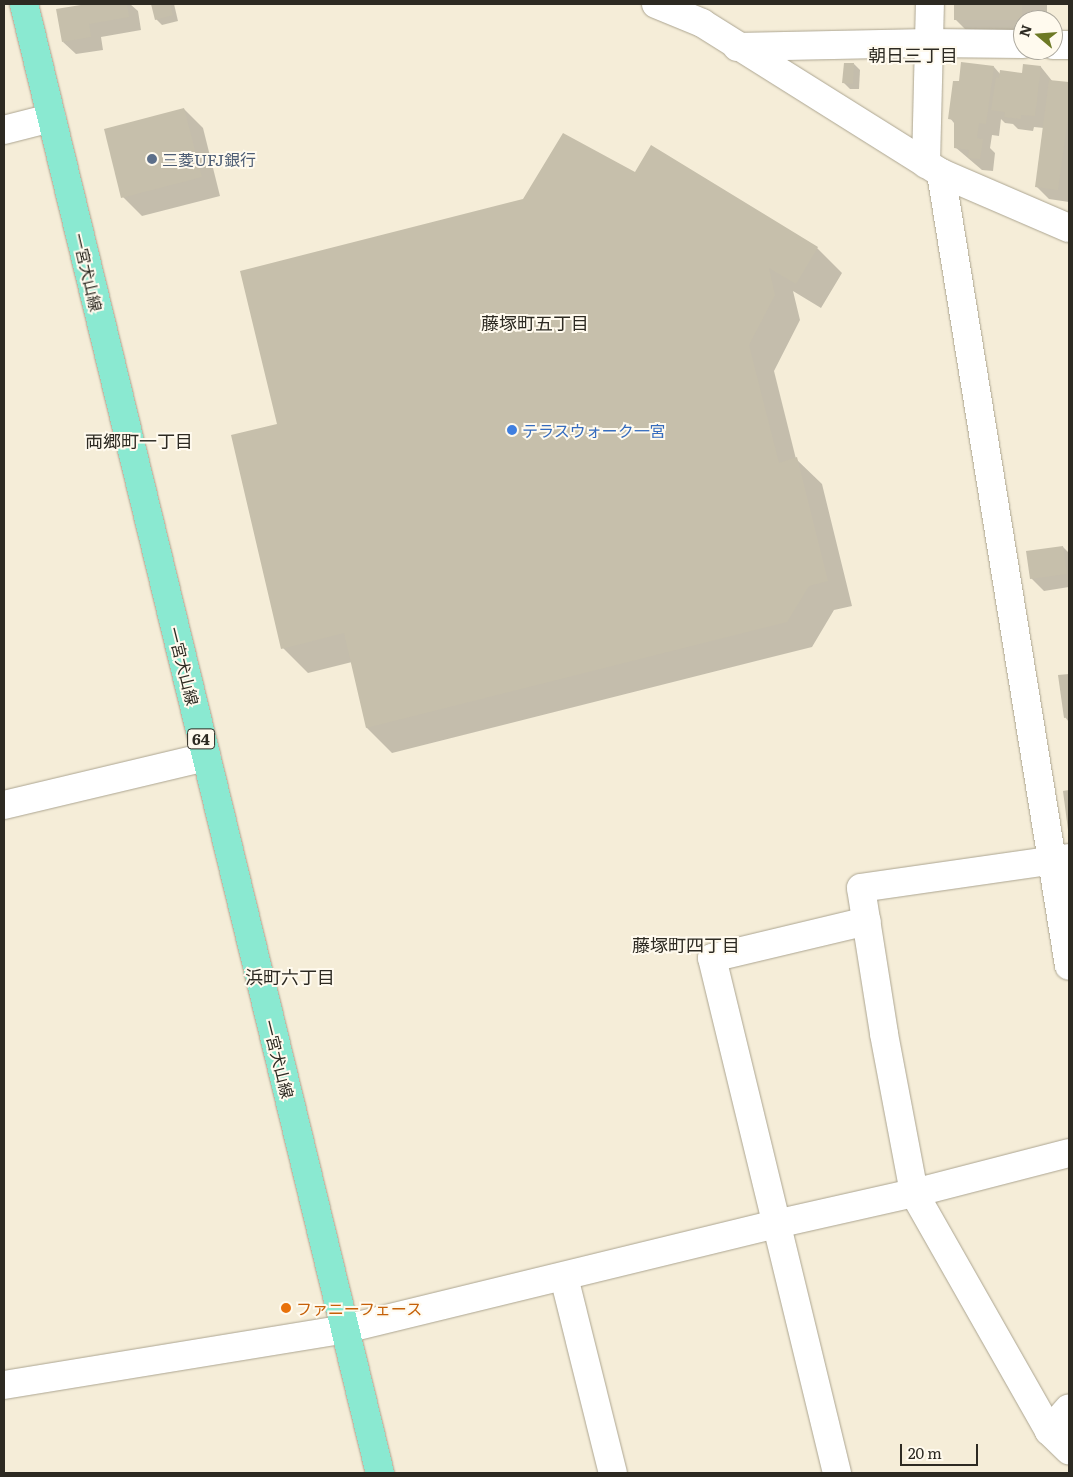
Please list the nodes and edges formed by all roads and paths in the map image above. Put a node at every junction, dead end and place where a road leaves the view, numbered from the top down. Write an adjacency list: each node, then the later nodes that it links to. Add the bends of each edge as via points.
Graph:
1 (24, 4): 7 (main road, 一宮犬山線 / 64)
2 (656, 4): 6 (street, via 702,23)
3 (930, 4): 4 (street)
4 (929, 43): 5 (street); 6 (street); 9 (street)
5 (1013, 44)
6 (737, 47): 9 (street)
7 (51, 118): 8 (street); 11 (main road, 一宮犬山線 / 64)
8 (4, 130)
9 (933, 168): 10 (street); 13 (street)
10 (1069, 228)
11 (206, 757): 12 (street); 20 (main road, 一宮犬山線 / 64)
12 (4, 805)
13 (1061, 859): 14 (street, via 861,888); 15 (street)
14 (867, 921): 17 (street); 18 (street, via 712,958)
15 (1069, 966)
16 (1069, 1153): 17 (street)
17 (914, 1194): 18 (street); 23 (street)
18 (776, 1224): 19 (street); 27 (street)
19 (564, 1277): 20 (street); 26 (street)
20 (345, 1330): 21 (street); 25 (main road, 一宮犬山線 / 64)
21 (4, 1385)
22 (1069, 1408): 23 (street)
23 (1049, 1432): 24 (street)
24 (1069, 1450)
25 (380, 1473)
26 (613, 1473)
27 (837, 1473)

